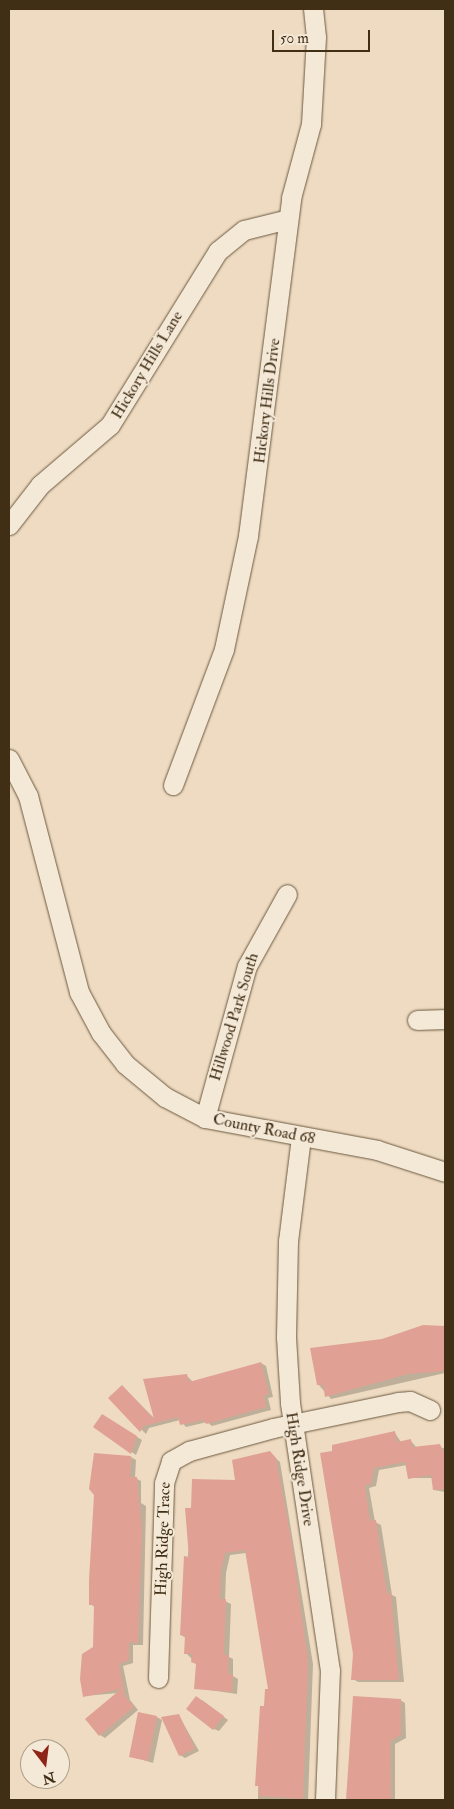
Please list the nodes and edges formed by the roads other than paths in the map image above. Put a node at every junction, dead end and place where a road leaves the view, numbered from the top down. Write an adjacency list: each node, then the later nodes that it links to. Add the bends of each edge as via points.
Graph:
1 (313, 9): 2 (street, Hickory Hills Drive, via 316,37 312,124)
2 (288, 219): 3 (street, Hickory Hills Lane, via 244,230 218,251 110,425 40,485); 5 (street, Hickory Hills Drive, via 259,470 236,600 224,648)
3 (9, 525)
4 (9, 759): 9 (street, County Road 68, via 28,796 67,957 92,1020 139,1078)
5 (173, 785)
6 (288, 894): 9 (street, Hillwood Park South, via 246,966)
7 (418, 1020): 8 (street)
8 (445, 1020)
9 (205, 1118): 10 (street, County Road 68)
10 (301, 1137): 11 (street, County Road 68, via 377,1150); 13 (street, High Ridge Drive, via 285,1276)
11 (445, 1172)
12 (430, 1410): 13 (street, High Ridge Trace, via 410,1401 398,1402)
13 (293, 1424): 14 (street, High Ridge Trace, via 179,1454 166,1470); 15 (street, High Ridge Drive, via 330,1670)
14 (158, 1678)
15 (325, 1800)

